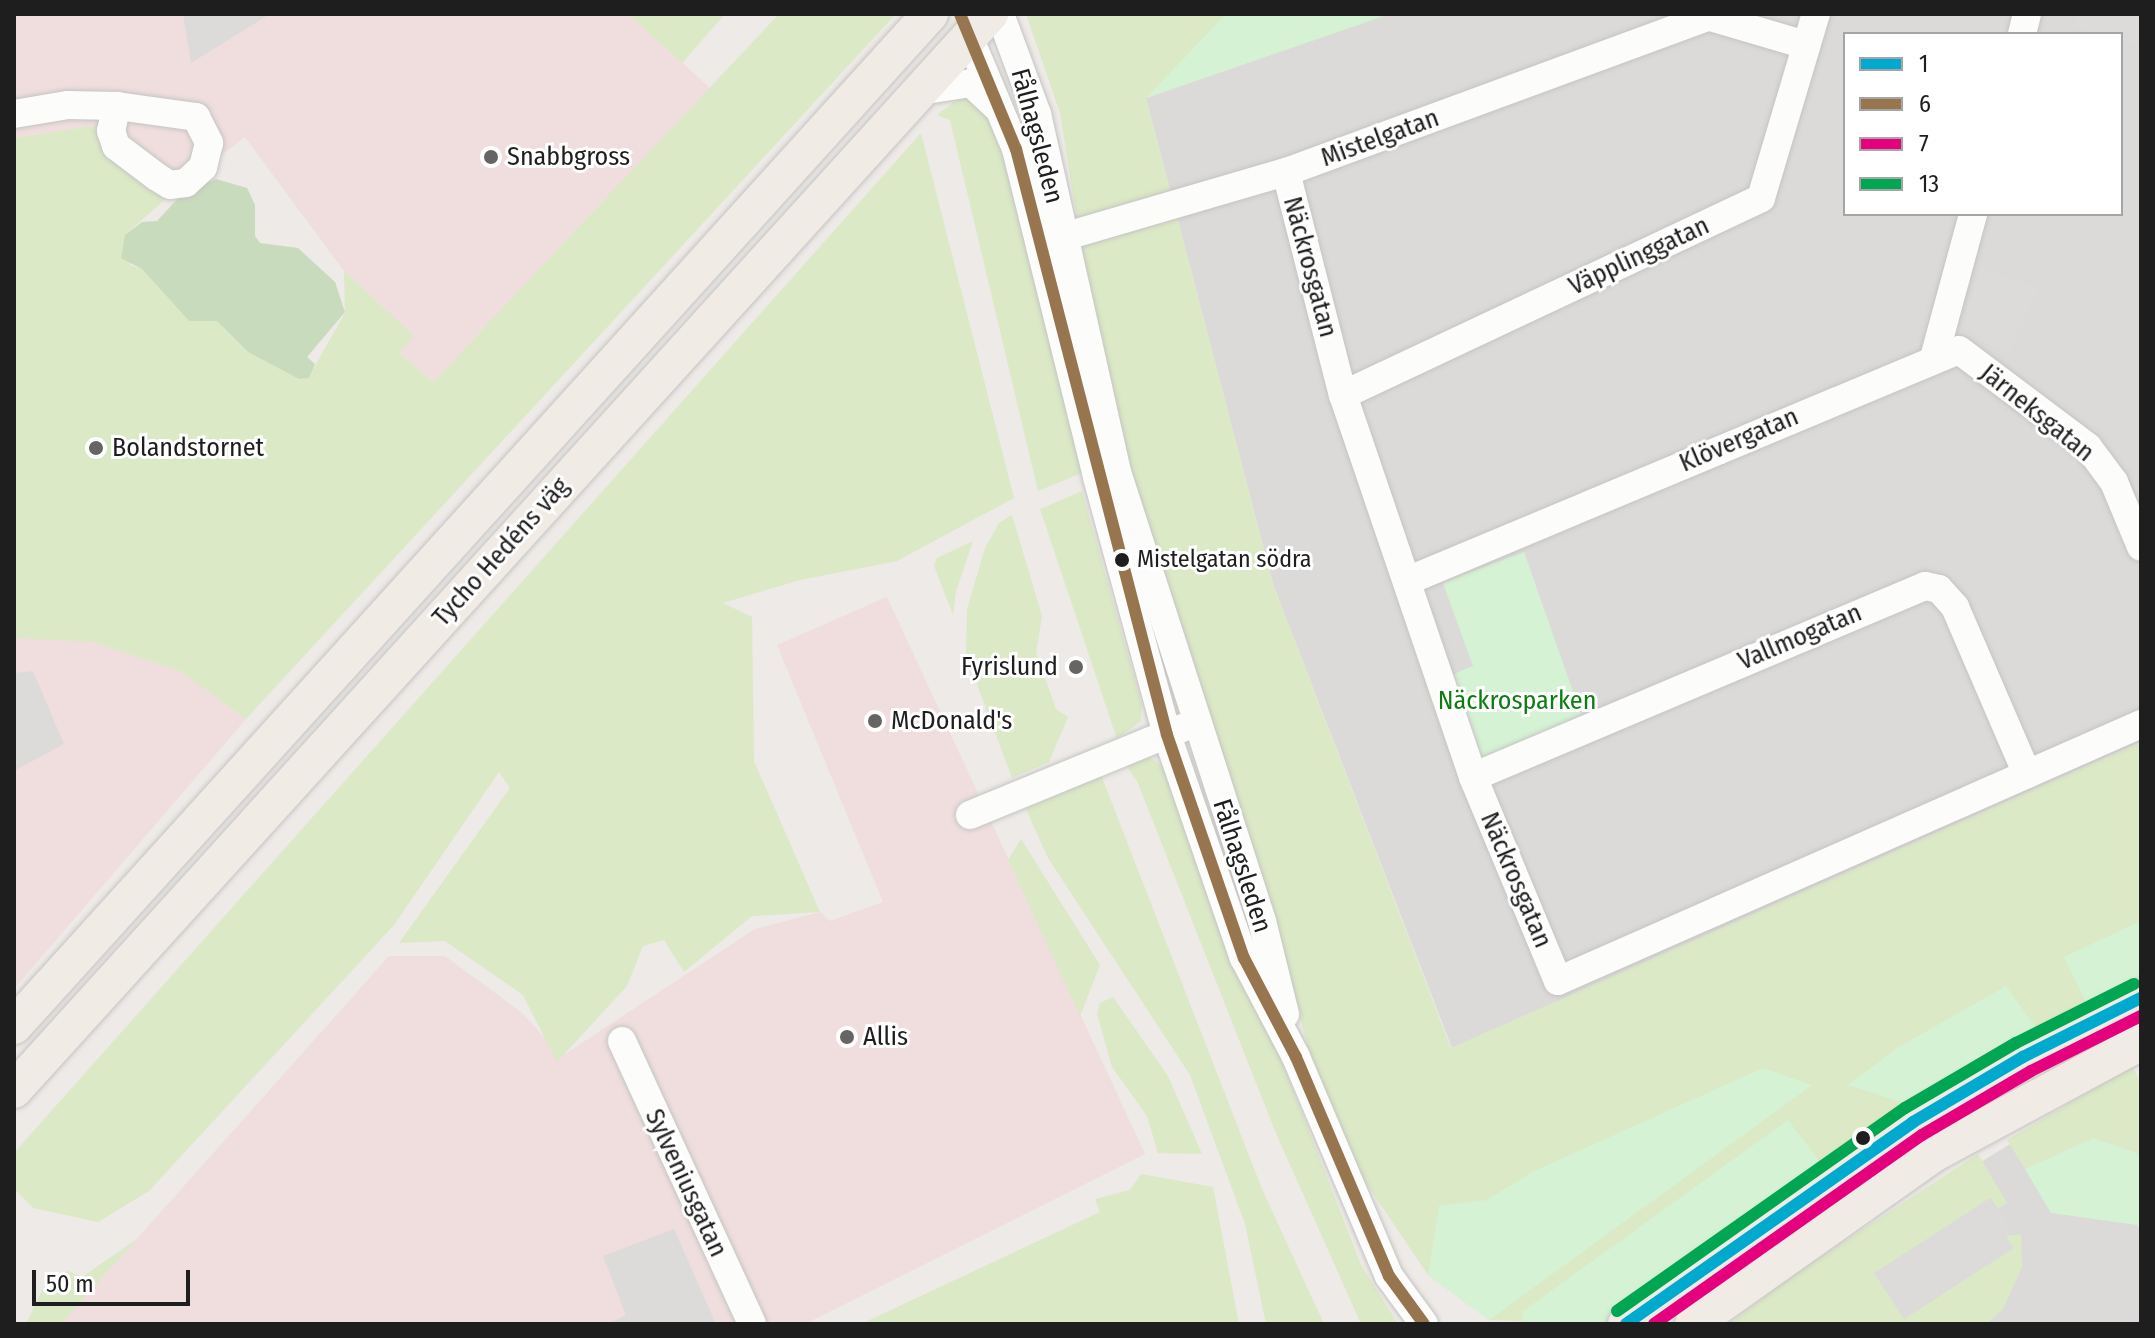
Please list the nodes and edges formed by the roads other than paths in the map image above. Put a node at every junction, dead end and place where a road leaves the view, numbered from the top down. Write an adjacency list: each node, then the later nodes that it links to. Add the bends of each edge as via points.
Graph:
1 (930, 14): 25 (main road, Tycho Hedéns väg)
2 (1000, 14): 13 (street, Fålhagsleden, via 1037,114)
3 (1816, 14): 6 (street, Väpplinggatan)
4 (1714, 16): 6 (street, Mistelgatan); 11 (street, Mistelgatan)
5 (973, 22): 7 (main road, Tycho Hedéns väg); 9 (street, Fålhagsleden)
6 (1806, 45): 15 (street, Väpplinggatan, via 1761,198)
7 (919, 91): 9 (street, via 971,83); 29 (main road, Tycho Hedéns väg)
8 (117, 106): 8 (street, via 196,117 209,143 203,167 186,183 170,185 116,146 111,131); 10 (street, via 68,105)
9 (1000, 111): 13 (street, Fålhagsleden)
10 (14, 114)
11 (1286, 172): 13 (street, Mistelgatan); 15 (street, Näckrosgatan)
12 (1972, 216): 14 (street)
13 (1052, 240): 18 (street, Fålhagsleden); 20 (street, Fålhagsleden, via 1097,477)
14 (1934, 358): 16 (street, Järneksgatan, via 1959,350 2088,447 2114,482); 17 (street, Klövergatan)
15 (1343, 395): 17 (street, Näckrosgatan)
16 (2141, 547)
17 (1407, 581): 22 (street, Näckrosgatan)
18 (1194, 723): 20 (street); 28 (street, Fålhagsleden, via 1262,921)
19 (2141, 724): 21 (street, Näckrosgatan)
20 (1167, 735): 23 (street); 28 (street, Fålhagsleden, via 1244,958)
21 (2027, 774): 22 (street, Vallmogatan, via 1955,607 1939,589 1925,586); 22 (street, Näckrosgatan, via 1558,981)
22 (1473, 777)
23 (970, 815)
24 (2141, 998): 32 (main road, via 2023,1057 1913,1122)
25 (14, 1026)
26 (622, 1041): 30 (street, Sylveniusgatan)
27 (2141, 1042): 33 (main road, via 1933,1154)
28 (1296, 1057): 31 (street, Fålhagsleden, via 1389,1276)
29 (14, 1090)
30 (752, 1324)
31 (1424, 1324)
32 (1626, 1324)
33 (1693, 1324)

